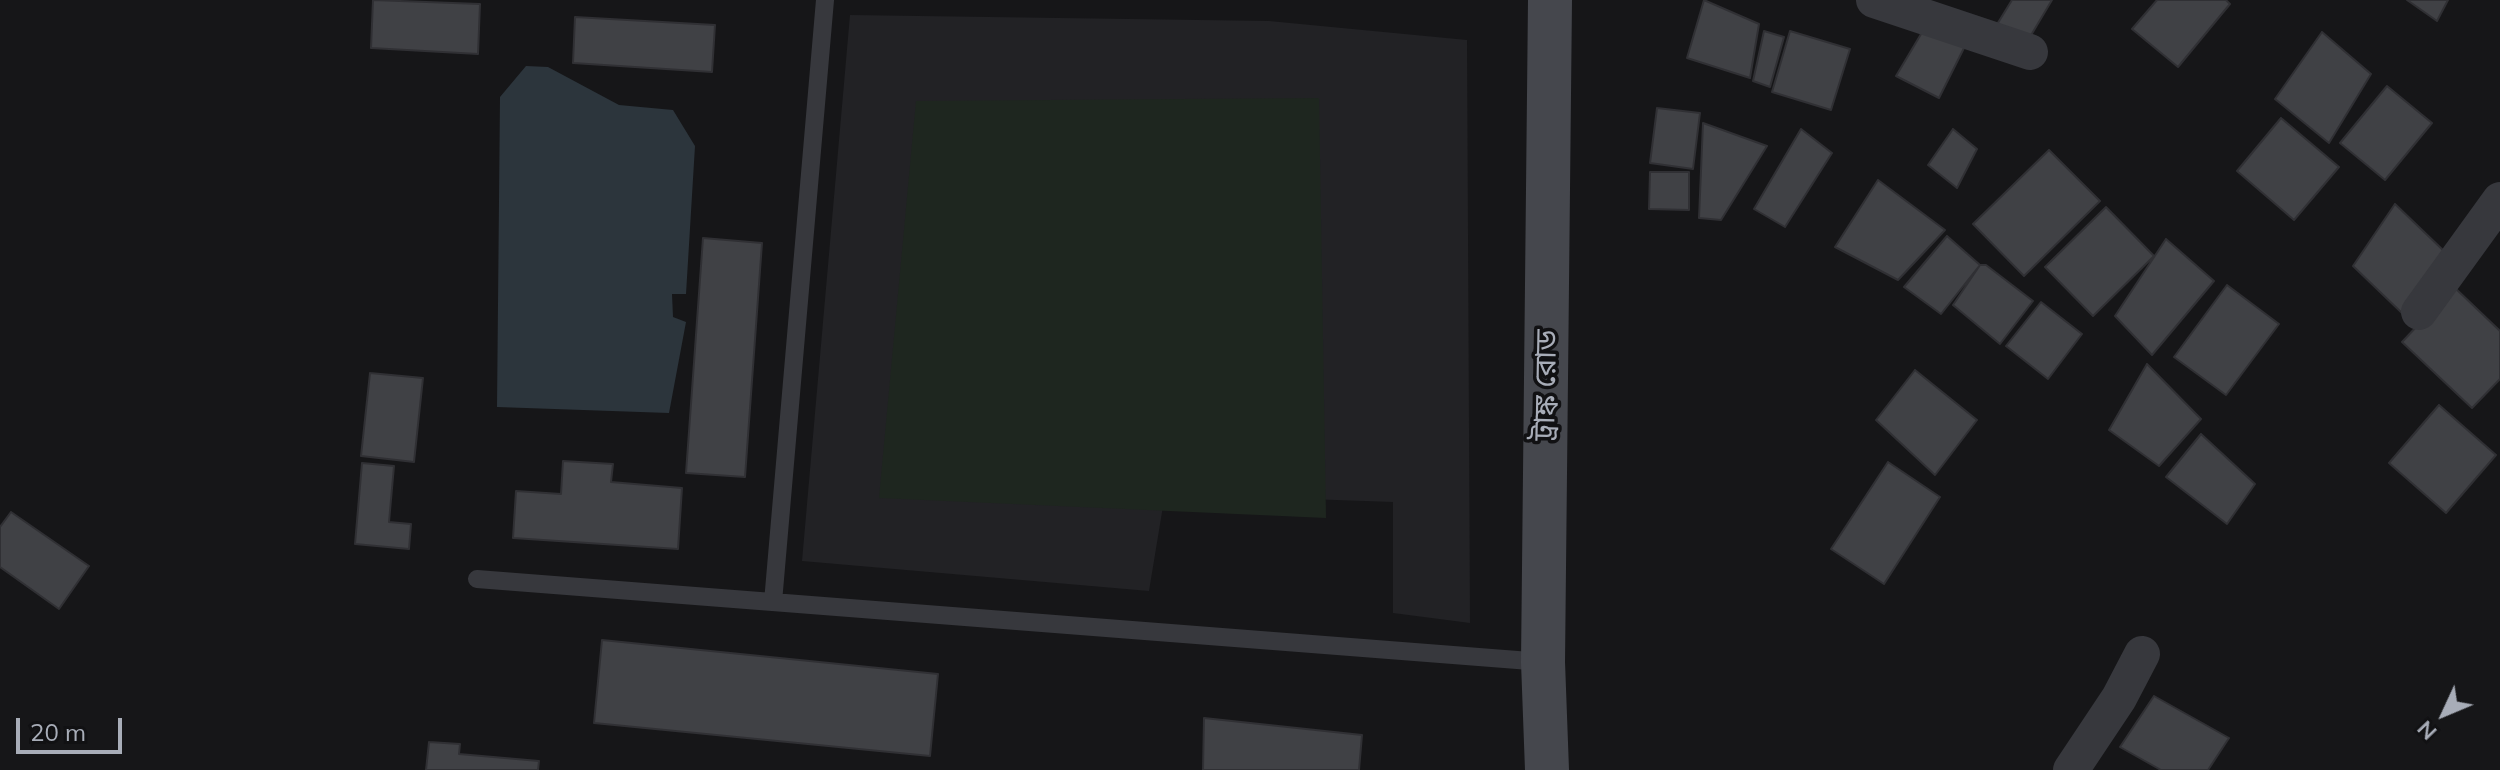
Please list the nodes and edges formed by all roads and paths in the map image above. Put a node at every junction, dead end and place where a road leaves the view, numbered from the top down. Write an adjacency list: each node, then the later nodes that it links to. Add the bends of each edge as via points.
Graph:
1 (825, 0): 8 (lane)
2 (1874, 0): 4 (street)
3 (1551, 2): 10 (main road, ট্রাঙ্ক রোড)
4 (2030, 52)
5 (2500, 200): 6 (street)
6 (2419, 312)
7 (477, 579): 8 (lane)
8 (773, 602): 10 (lane)
9 (2142, 654): 12 (street)
10 (1543, 662): 11 (main road, ট্রাঙ্ক রোড)
11 (1547, 770)
12 (2071, 770)

